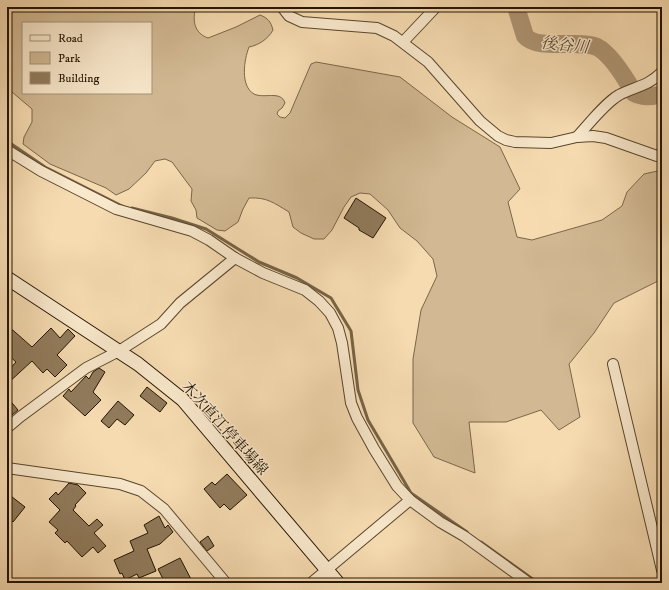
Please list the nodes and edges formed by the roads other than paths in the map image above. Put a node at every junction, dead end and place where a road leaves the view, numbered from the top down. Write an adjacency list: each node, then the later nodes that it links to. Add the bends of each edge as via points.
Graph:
1 (282, 7): 3 (street, via 289,16 302,22 377,28)
2 (436, 7): 3 (street)
3 (403, 42): 5 (street, via 428,62 480,121 498,136 515,142 535,144)
4 (662, 72): 5 (street, via 648,84 619,95 611,101)
5 (577, 137): 7 (street, via 606,138 657,156)
6 (7, 150): 8 (street, via 41,171 116,209 192,231)
7 (662, 153)
8 (235, 258): 10 (street, via 180,303 161,324); 14 (street, via 263,273 305,290 320,301 330,313 342,343 351,403 357,418 397,486)
9 (7, 278): 10 (main road, 木次直江停車場線)
10 (119, 351): 12 (street, via 86,368); 15 (main road, 木次直江停車場線, via 183,400)
11 (613, 364): 16 (street)
12 (7, 428)
13 (7, 468): 17 (street, via 120,484 141,491 164,508)
14 (410, 500): 15 (street); 20 (street)
15 (327, 570): 18 (street); 19 (main road, 木次直江停車場線)
16 (662, 570)
17 (226, 583)
18 (311, 583)
19 (338, 583)
20 (529, 583)

